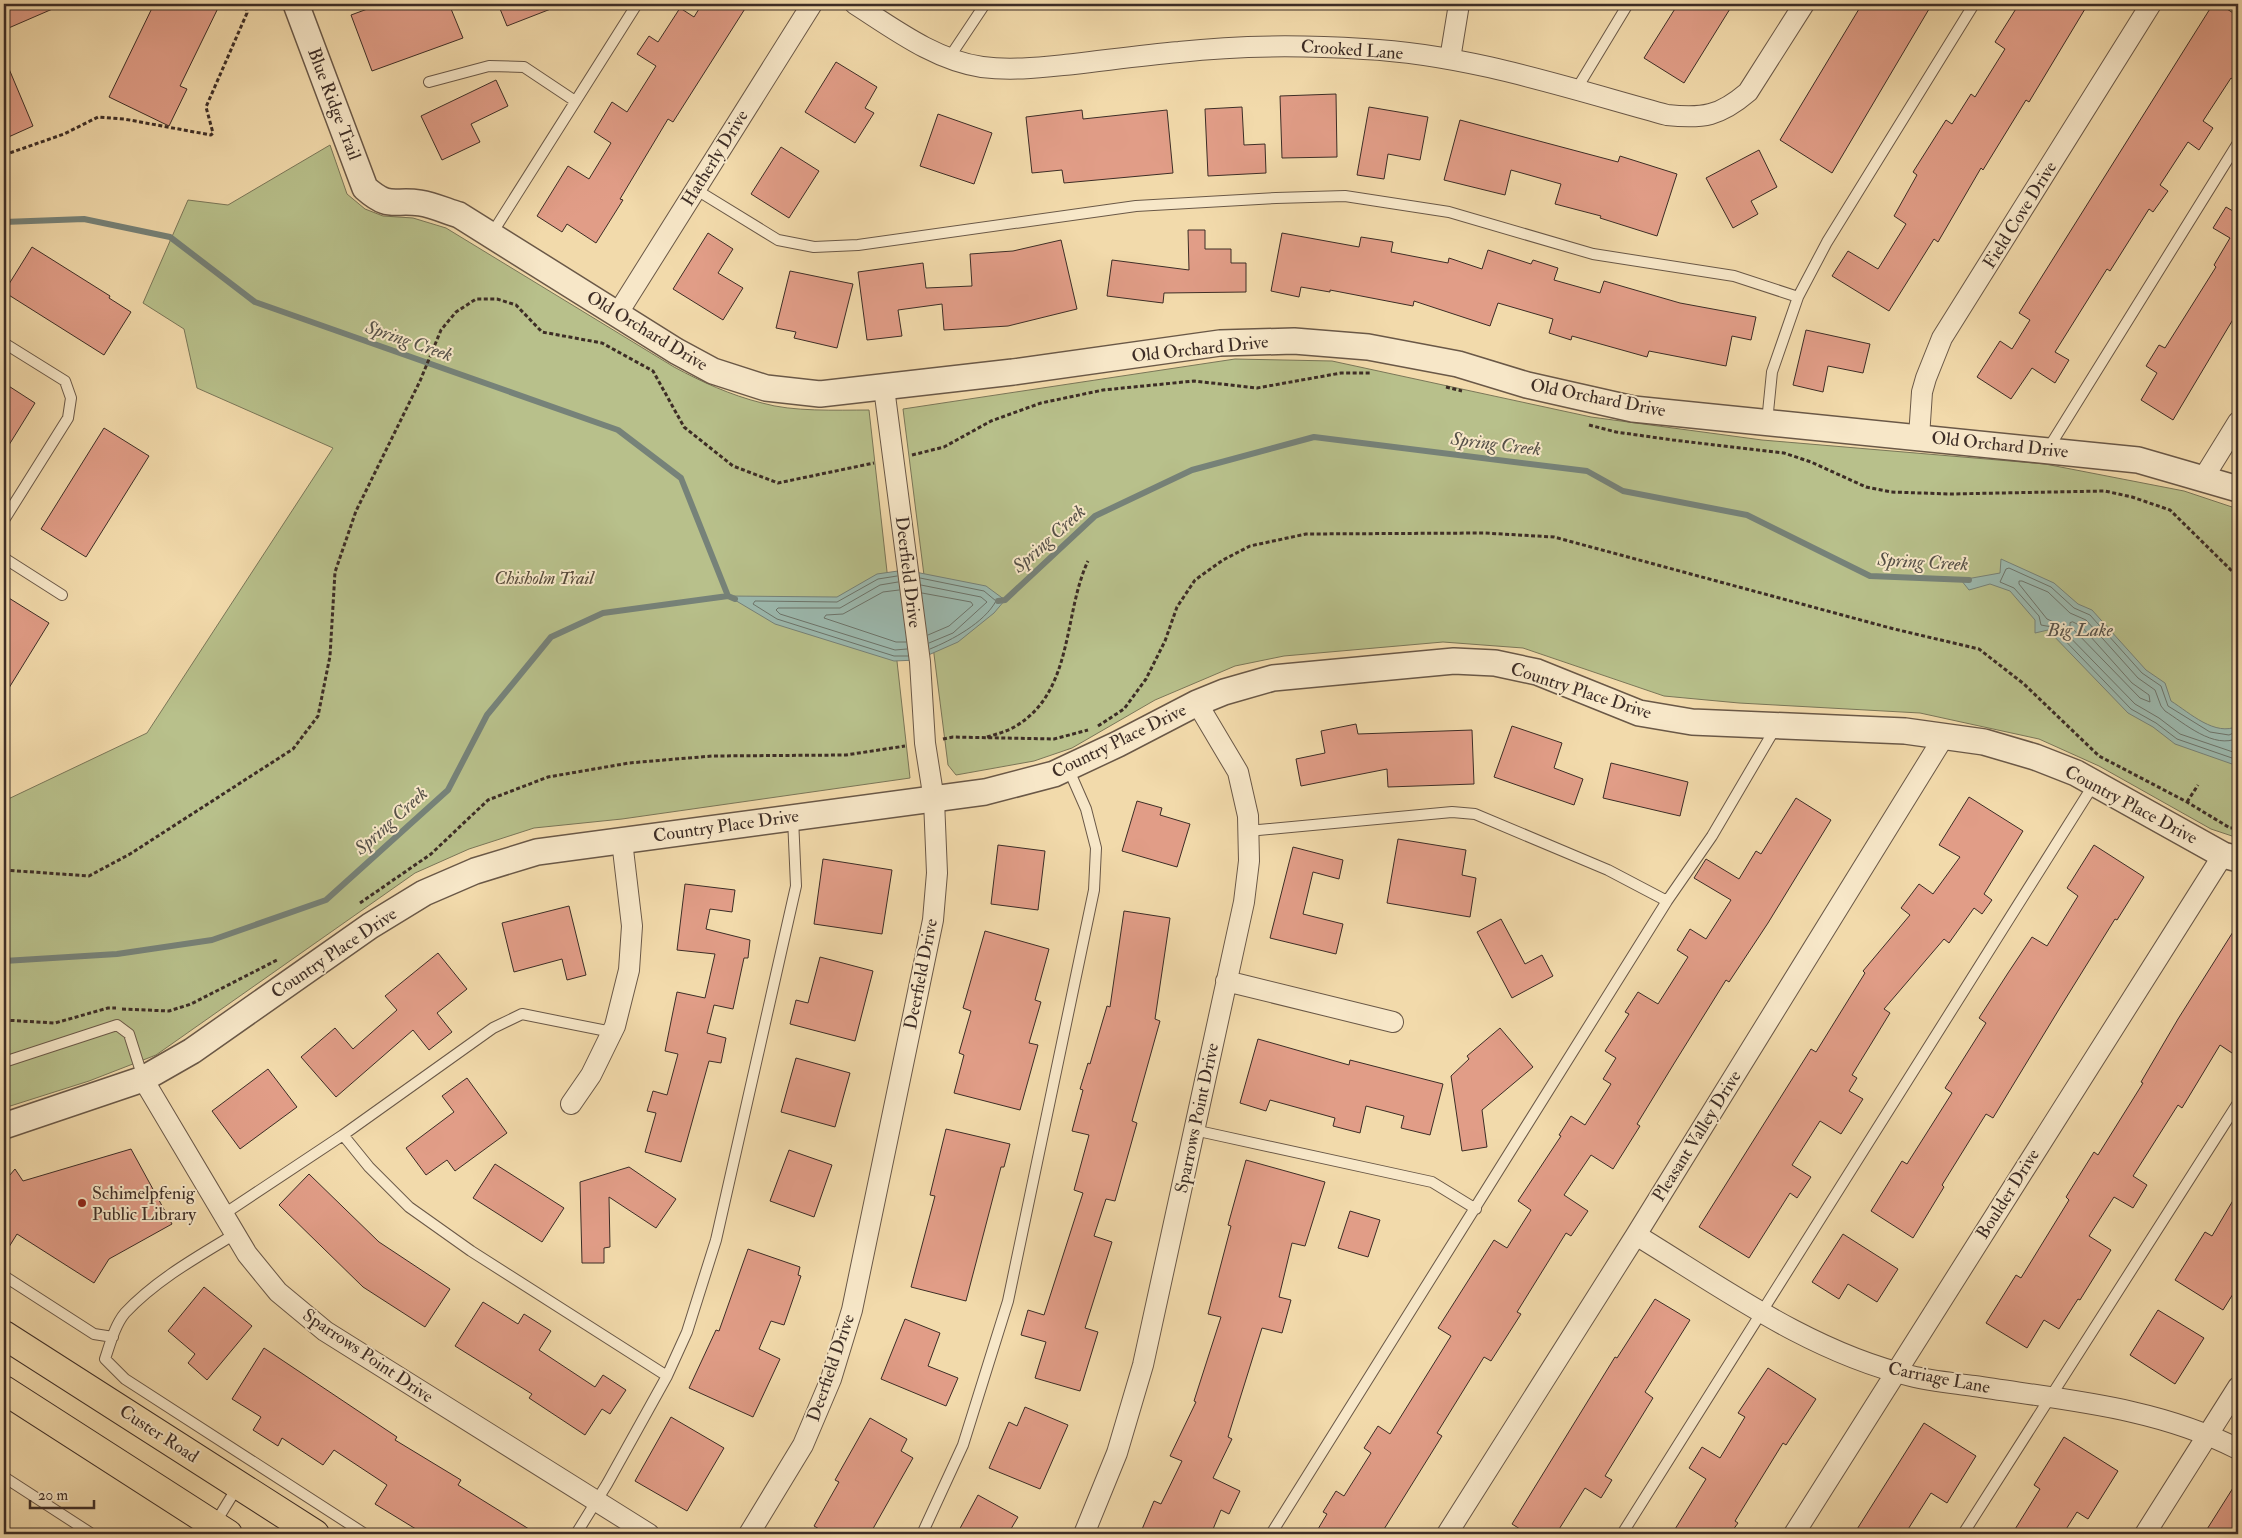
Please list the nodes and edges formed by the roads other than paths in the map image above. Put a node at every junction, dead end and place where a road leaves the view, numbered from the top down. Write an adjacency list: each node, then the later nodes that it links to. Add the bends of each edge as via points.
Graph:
1 (296, 4): 18 (street, Blue Ridge Trail, via 365,188)
2 (637, 4): 15 (lane)
3 (812, 4): 17 (street, Hatherly Drive)
4 (855, 4): 11 (street, Crooked Lane, via 912,40)
5 (985, 4): 11 (lane)
6 (1459, 4): 12 (street)
7 (1628, 4): 14 (lane)
8 (1804, 4): 14 (street, Crooked Lane, via 1748,92 1711,115 1693,118 1667,115)
9 (1974, 4): 20 (lane, via 1827,242)
10 (2151, 4): 26 (street, Field Cove Drive, via 1942,338 1922,392)
11 (949, 58): 12 (street, Crooked Lane, via 981,67 1022,70 1181,51 1273,45 1366,49)
12 (1450, 60): 14 (street, Crooked Lane)
13 (429, 82): 15 (lane, via 489,66 524,67)
14 (1576, 90)
15 (575, 101): 19 (lane)
16 (2238, 143): 27 (lane)
17 (695, 189): 20 (lane, via 778,240 814,247 858,245 1136,206 1345,196 1449,212 1593,254 1734,276); 21 (street, Hatherly Drive)
18 (378, 200): 19 (street, Old Orchard Drive, via 394,204 420,203 459,215)
19 (491, 235): 21 (street, Old Orchard Drive)
20 (1798, 297): 24 (lane, via 1772,372)
21 (618, 313): 23 (street, Old Orchard Drive, via 713,371 766,388 820,394)
22 (4, 343): 30 (lane, via 65,381 71,398 68,418)
23 (884, 388): 24 (street, Old Orchard Drive, via 1220,343 1294,341 1368,346 1458,364 1527,385 1633,409); 38 (street, Deerfield Drive, via 920,662 925,742)
24 (1767, 422): 26 (street, Old Orchard Drive)
25 (2238, 422): 28 (street)
26 (1918, 437): 27 (street, Old Orchard Drive)
27 (2048, 449): 28 (street, Old Orchard Drive, via 2138,460)
28 (2204, 478): 29 (street, Old Orchard Drive)
29 (2238, 489)
30 (4, 520)
31 (4, 558): 32 (lane)
32 (62, 595)
33 (1197, 703): 34 (street, Country Place Drive, via 1273,678 1454,661 1495,663 1537,672 1639,713 1692,722); 36 (street, Country Place Drive); 40 (street, Sparrows Point Drive, via 1238,772 1248,816)
34 (1777, 726): 35 (street, Country Place Drive, via 1905,731); 43 (lane, via 1712,836)
35 (1945, 736): 37 (street, Country Place Drive, via 1984,742 2035,757); 57 (street, Pleasant Valley Drive)
36 (1068, 768): 38 (street, Country Place Drive, via 984,792); 79 (lane, via 1086,809 1096,848 1094,890 1008,1301 963,1445)
37 (2094, 782): 42 (street, Country Place Drive); 59 (lane)
38 (934, 800): 39 (street, Country Place Drive); 78 (street, Deerfield Drive, via 937,873 933,920 852,1310 831,1378 803,1445)
39 (793, 816): 41 (street, Country Place Drive); 63 (lane, via 796,886 716,1240 688,1332)
40 (1248, 831): 43 (lane, via 1452,812 1476,814 1608,870); 44 (street, Sparrows Point Drive, via 1249,861 1244,902)
41 (622, 841): 46 (street, via 632,926 629,970); 48 (street, Country Place Drive, via 537,852 475,871 424,893 370,926 192,1051)
42 (2230, 857): 62 (street, Boulder Drive)
43 (1667, 901): 54 (lane)
44 (1226, 981): 45 (street); 52 (street, Sparrows Point Drive)
45 (1393, 1022)
46 (612, 1032): 50 (street, via 591,1076); 53 (lane, via 522,1014 493,1028)
47 (4, 1062): 48 (lane, via 117,1025 129,1034)
48 (143, 1079): 51 (street, Country Place Drive); 55 (street, Sparrows Point Drive)
49 (2238, 1103): 66 (lane)
50 (571, 1104)
51 (4, 1126)
52 (1194, 1130): 54 (lane, via 1432,1182); 80 (street, Sparrows Point Drive, via 1144,1365 1117,1453)
53 (343, 1135): 55 (lane); 63 (lane, via 409,1207 471,1251)
54 (1476, 1209): 81 (lane)
55 (224, 1214): 56 (street, Sparrows Point Drive)
56 (236, 1234): 61 (lane, via 165,1279 124,1314); 71 (street, Sparrows Point Drive, via 247,1254 278,1292 324,1331)
57 (1636, 1235): 59 (street, Carriage Lane); 82 (street, Pleasant Valley Drive)
58 (4, 1276): 61 (lane, via 94,1334)
59 (1762, 1312): 62 (street, Carriage Lane, via 1836,1352); 83 (lane)
60 (4, 1335): 70 (main road, Custer Road)
61 (112, 1337): 75 (lane, via 105,1359 125,1379)
62 (1895, 1372): 66 (street, Carriage Lane); 84 (street, Boulder Drive)
63 (667, 1376): 71 (lane)
64 (2238, 1387): 67 (street)
65 (4, 1390): 72 (main road)
66 (2049, 1398): 67 (street, Carriage Lane, via 2134,1411); 85 (lane)
67 (2208, 1434): 68 (street, Carriage Lane); 86 (street)
68 (2238, 1449)
69 (4, 1477): 73 (lane)
70 (239, 1485): 72 (lane); 74 (main road, Custer Road)
71 (597, 1502): 76 (lane); 77 (street, Sparrows Point Drive)
72 (216, 1531)
73 (92, 1534)
74 (315, 1534)
75 (365, 1534)
76 (576, 1534)
77 (649, 1534)
78 (749, 1534)
79 (922, 1534)
80 (1084, 1534)
81 (1271, 1534)
82 (1447, 1534)
83 (1622, 1534)
84 (1794, 1534)
85 (1964, 1534)
86 (2145, 1534)

